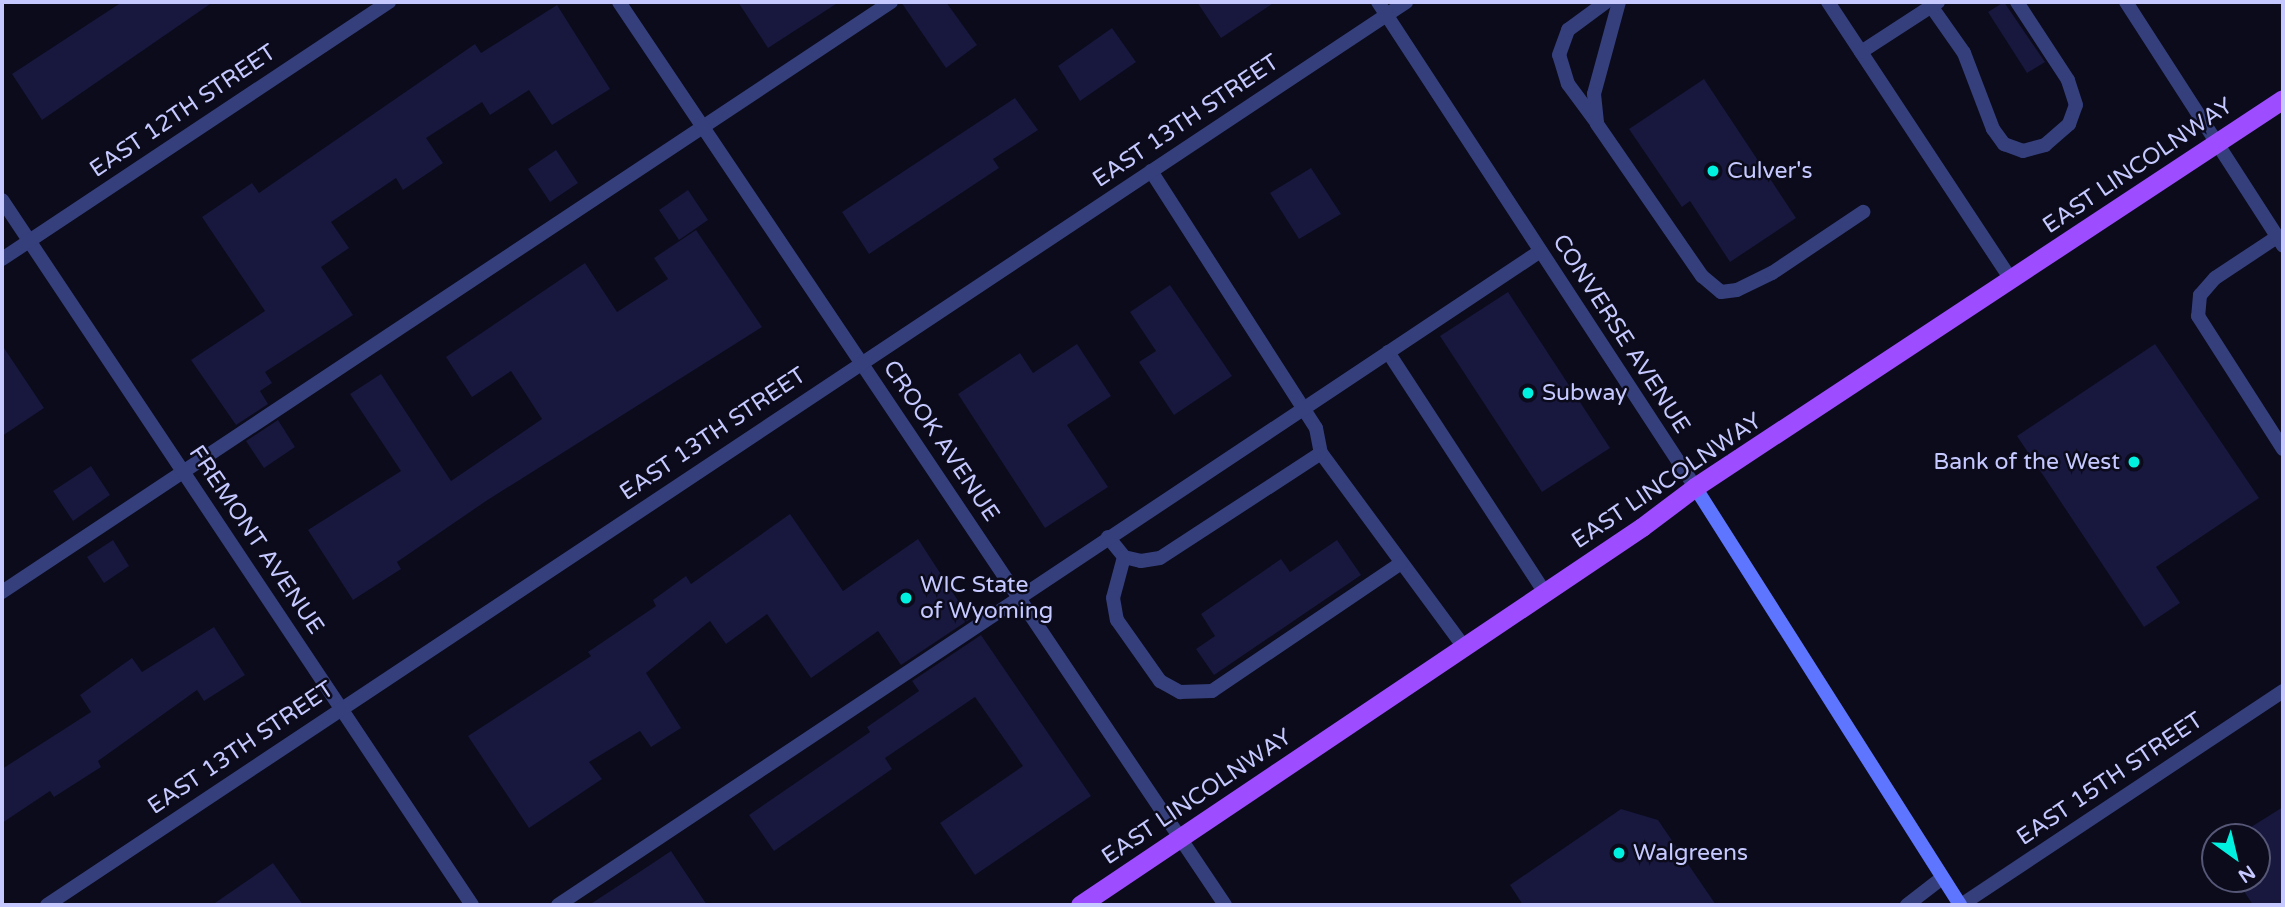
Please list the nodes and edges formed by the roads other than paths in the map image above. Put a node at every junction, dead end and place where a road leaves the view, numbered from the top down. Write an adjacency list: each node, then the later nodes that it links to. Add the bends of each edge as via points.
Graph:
1 (389, 2): 21 (street, EAST 12TH STREET)
2 (619, 2): 16 (street, CROOK AVENUE)
3 (891, 2): 16 (street)
4 (1378, 2): 12 (street, CONVERSE AVENUE)
5 (1406, 2): 12 (street, EAST 13TH STREET)
6 (1606, 2): 15 (street, via 1568,30 1559,55 1568,84)
7 (1619, 2): 15 (street, via 1594,94)
8 (1828, 2): 13 (street)
9 (2017, 2): 11 (street, via 2068,80 2077,105 2069,124 2045,145 2024,152 2004,144 1993,129 1964,53)
10 (2126, 2): 17 (street)
11 (1934, 4): 13 (street)
12 (1386, 15): 18 (street, EAST 13TH STREET); 23 (street, CONVERSE AVENUE)
13 (1861, 52): 25 (street)
14 (2283, 99): 17 (main road, EAST LINCOLNWAY)
15 (1598, 124): 20 (street, via 1702,276 1721,292 1737,290 1772,273)
16 (703, 127): 27 (street, CROOK AVENUE); 31 (street)
17 (2219, 141): 22 (street); 25 (main road, EAST LINCOLNWAY)
18 (1152, 171): 27 (street, EAST 13TH STREET); 28 (street)
19 (2, 200): 21 (street, FREMONT AVENUE)
20 (1863, 212)
21 (29, 241): 24 (street, EAST 12TH STREET); 31 (street, FREMONT AVENUE)
22 (2280, 242): 29 (street, via 2215,278 2200,295 2198,317)
23 (1539, 252): 26 (street); 32 (street, CONVERSE AVENUE)
24 (2, 259)
25 (2011, 280): 32 (main road, EAST LINCOLNWAY)
26 (1388, 352): 28 (street); 37 (street)
27 (862, 363): 38 (street, CROOK AVENUE); 41 (street, EAST 13TH STREET)
28 (1303, 408): 30 (street, via 1320,435); 33 (street)
29 (2283, 449)
30 (1321, 453): 34 (street, via 1177,550 1141,561); 35 (street)
31 (183, 472): 36 (street); 41 (street, FREMONT AVENUE)
32 (1695, 487): 37 (main road, EAST LINCOLNWAY); 43 (main road, CONVERSE AVENUE)
33 (1108, 537): 34 (street); 38 (street)
34 (1124, 557): 35 (street, via 1113,598 1117,620 1160,681 1180,692 1212,691)
35 (1401, 563): 39 (street)
36 (2, 592)
37 (1545, 593): 39 (main road, EAST LINCOLNWAY)
38 (1018, 597): 42 (street, CROOK AVENUE); 46 (street)
39 (1464, 647): 42 (main road, EAST LINCOLNWAY)
40 (2283, 691): 50 (street, EAST 15TH STREET)
41 (341, 709): 44 (street, EAST 13TH STREET); 45 (street, FREMONT AVENUE)
42 (1180, 838): 47 (main road, EAST LINCOLNWAY); 48 (street, CROOK AVENUE)
43 (1942, 877): 49 (street); 50 (main road, CONVERSE AVENUE)
44 (47, 905)
45 (472, 905)
46 (558, 905)
47 (1080, 905)
48 (1225, 905)
49 (1907, 905)
50 (1961, 905)

